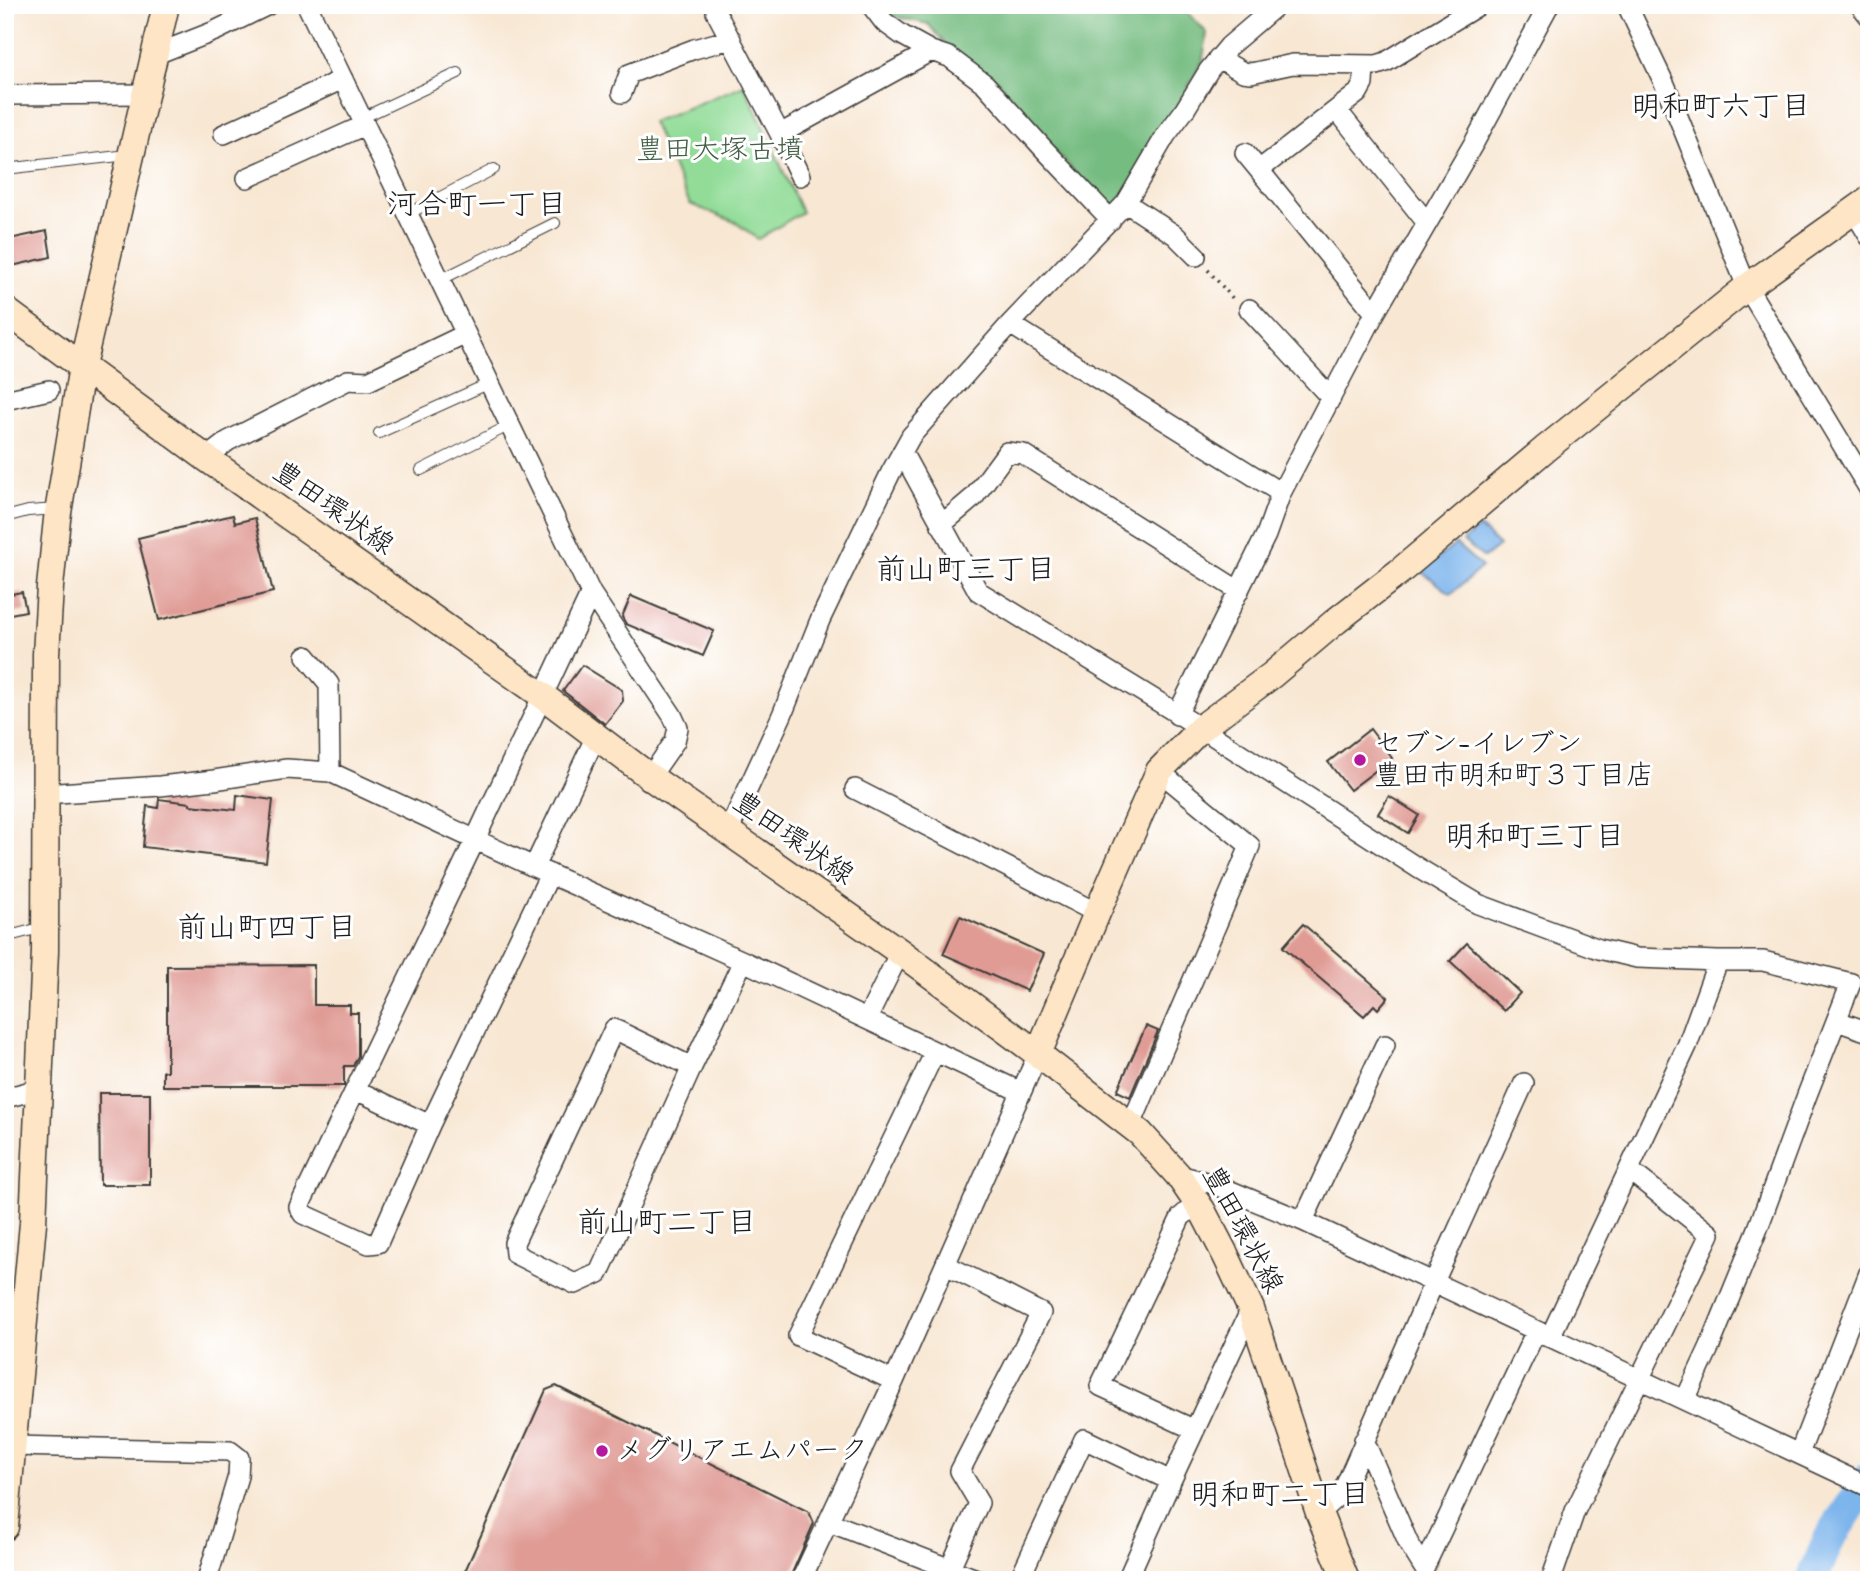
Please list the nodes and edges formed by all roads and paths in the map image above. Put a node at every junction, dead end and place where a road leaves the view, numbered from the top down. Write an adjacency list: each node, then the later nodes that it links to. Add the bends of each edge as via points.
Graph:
1 (166, 5): 14 (street)
2 (268, 5): 14 (street)
3 (307, 5): 18 (street)
4 (871, 5): 13 (street, via 884,22)
5 (1277, 5): 15 (street)
6 (1479, 5): 16 (street, via 1386,62)
7 (1549, 5): 38 (street)
8 (1627, 5): 42 (street, via 1666,87)
9 (1860, 5): 11 (street)
10 (716, 12): 12 (street)
11 (1869, 16)
12 (731, 39): 19 (street, via 629,74); 25 (street)
13 (931, 51): 25 (street); 36 (street, via 949,57 985,83)
14 (154, 55): 20 (street)
15 (1218, 58): 16 (street, via 1251,73 1293,64); 33 (street)
16 (1364, 65): 22 (street, via 1358,93)
17 (458, 73): 23 (lane)
18 (343, 79): 23 (street); 24 (street)
19 (622, 93)
20 (146, 94): 21 (street); 27 (street)
21 (5, 95)
22 (1337, 110): 30 (street); 38 (street)
23 (363, 122): 32 (street); 35 (street)
24 (224, 134)
25 (779, 134): 31 (street)
26 (1245, 153): 30 (street)
27 (132, 155): 28 (lane); 48 (street)
28 (5, 169)
29 (494, 169): 35 (lane)
30 (1259, 170): 45 (street)
31 (800, 176)
32 (247, 178)
33 (1126, 204): 36 (street); 40 (street, via 1175,235)
34 (1862, 205): 39 (street); 42 (street)
35 (408, 214): 41 (street)
36 (1111, 220): 46 (street)
37 (555, 223): 41 (lane)
38 (1427, 223): 45 (street)
39 (1869, 236)
40 (1196, 257): 43 (path)
41 (440, 280): 47 (street)
42 (1747, 287): 58 (street); 68 (street)
43 (1249, 309): 51 (street)
44 (5, 310): 48 (street, 豊田環状線)
45 (1375, 313): 51 (street)
46 (1010, 324): 55 (street); 59 (street)
47 (466, 334): 49 (street); 56 (street, via 368,381 348,380 228,441)
48 (82, 366): 56 (street, 豊田環状線); 60 (street)
49 (490, 383): 53 (street); 54 (lane)
50 (49, 390): 52 (street)
51 (1331, 398): 59 (street)
52 (5, 400)
53 (510, 425): 57 (lane); 64 (street)
54 (379, 433)
55 (902, 452): 62 (street); 75 (street, via 820,620)
56 (206, 458): 66 (street, 豊田環状線)
57 (421, 470)
58 (1869, 489)
59 (1281, 493): 63 (street)
60 (58, 509): 61 (lane); 74 (street, via 46,654)
61 (5, 517)
62 (942, 525): 63 (street, via 974,497 1007,452 1023,454); 67 (street, via 978,591)
63 (1239, 591): 67 (street)
64 (591, 593): 66 (street); 72 (street, via 678,728 675,741)
65 (306, 656): 71 (street, via 329,684)
66 (543, 696): 69 (street, 豊田環状線); 76 (street)
67 (1177, 715): 68 (street)
68 (1201, 728): 70 (street); 83 (street, via 1478,904 1637,958)
69 (596, 736): 72 (street, 豊田環状線); 77 (street)
70 (1159, 771): 78 (street); 97 (street, via 1250,846)
71 (330, 772): 74 (street, via 287,769 187,783); 76 (street)
72 (650, 777): 75 (street, 豊田環状線)
73 (855, 789): 78 (street)
74 (44, 794): 79 (street)
75 (728, 832): 81 (street, 豊田環状線)
76 (475, 840): 77 (street); 93 (street)
77 (542, 871): 82 (street); 96 (street)
78 (1097, 913): 89 (street)
79 (45, 927): 80 (lane); 92 (street)
80 (5, 937)
81 (900, 952): 84 (street); 89 (street, 豊田環状線)
82 (743, 961): 84 (street); 90 (street)
83 (1718, 961): 85 (street, via 1763,961 1851,983); 98 (street, via 1687,1046)
84 (867, 1019): 88 (street)
85 (1837, 1021): 86 (street); 109 (street, via 1757,1231)
86 (1869, 1032)
87 (1385, 1045): 101 (street)
88 (935, 1052): 94 (street); 108 (street, via 798,1336)
89 (1038, 1054): 94 (street); 97 (street, 豊田環状線)
90 (692, 1067): 90 (street, via 599,1273 575,1284 514,1254 514,1243 614,1029)
91 (1524, 1083): 104 (street)
92 (39, 1089): 95 (street); 112 (street, via 33,1223)
93 (356, 1090): 96 (street); 96 (street, via 299,1207 303,1214 369,1244 378,1243)
94 (1021, 1092): 102 (street)
95 (5, 1098)
96 (429, 1125)
97 (1130, 1125): 99 (street, 豊田環状線)
98 (1629, 1170): 106 (street); 107 (street, via 1710,1234)
99 (1178, 1175): 100 (street, 豊田環状線); 101 (street, via 1214,1184)
100 (1197, 1203): 105 (street, 豊田環状線); 110 (street, via 1181,1217 1100,1386)
101 (1303, 1221): 104 (street)
102 (946, 1265): 108 (street); 119 (street, via 1041,1313 960,1471 979,1503)
103 (1869, 1273): 113 (street)
104 (1434, 1282): 106 (street); 111 (street)
105 (1251, 1309): 110 (street); 116 (street, 豊田環状線)
106 (1543, 1334): 107 (street); 120 (street)
107 (1638, 1378): 109 (street); 127 (street, via 1575,1511)
108 (894, 1381): 117 (street)
109 (1685, 1400): 113 (street)
110 (1195, 1430): 114 (street)
111 (1364, 1440): 116 (street, via 1343,1491); 120 (street, via 1408,1542)
112 (13, 1446): 118 (street); 121 (street, via 230,1451 239,1458 238,1476)
113 (1798, 1454): 115 (street)
114 (1171, 1481): 124 (street, via 1084,1439); 125 (street)
115 (1869, 1487)
116 (1319, 1513): 126 (street, 豊田環状線)
117 (829, 1522): 119 (street); 122 (street)
118 (5, 1527)
119 (950, 1568): 123 (street)
120 (1430, 1574)
121 (207, 1580)
122 (801, 1580)
123 (979, 1580)
124 (1020, 1580)
125 (1127, 1580)
126 (1346, 1580)
127 (1551, 1580)

